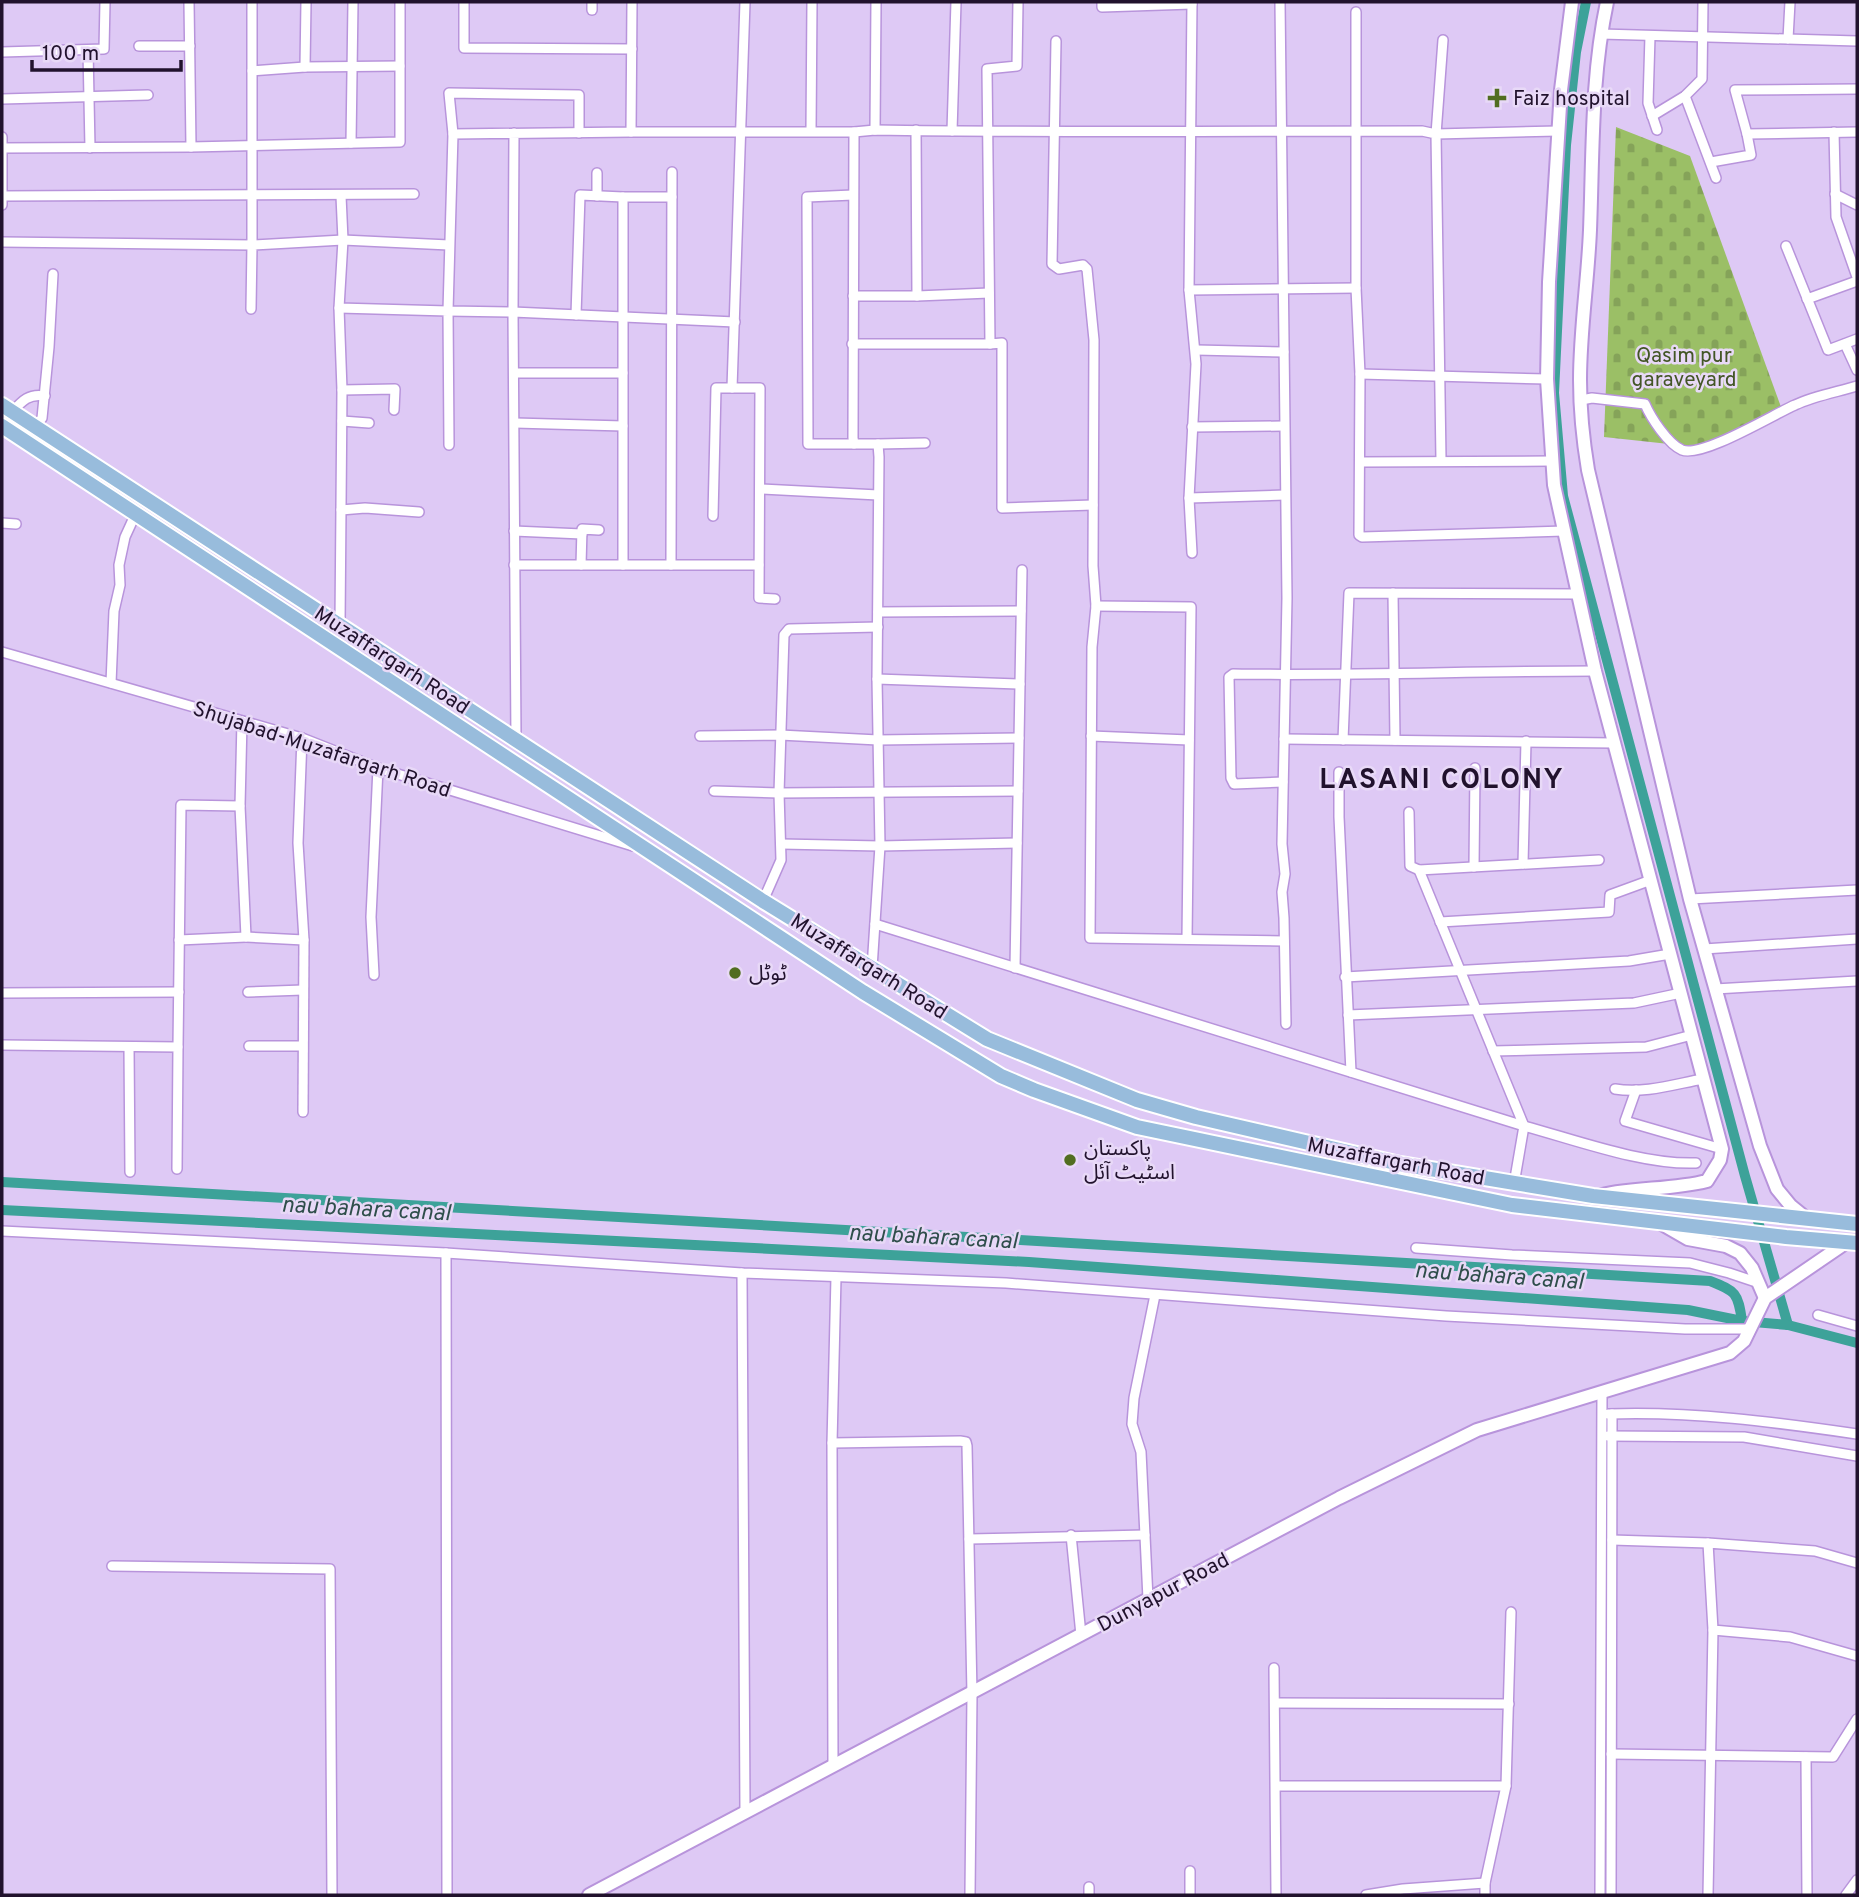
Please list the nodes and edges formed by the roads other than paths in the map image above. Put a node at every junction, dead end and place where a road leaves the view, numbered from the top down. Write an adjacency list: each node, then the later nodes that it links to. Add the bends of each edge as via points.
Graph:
1 (105, 2): 32 (street, via 106,47)
2 (189, 2): 30 (street)
3 (252, 2): 37 (street)
4 (306, 2): 36 (street)
5 (353, 2): 34 (street)
6 (400, 2): 35 (street)
7 (464, 2): 31 (street, via 464,48)
8 (632, 2): 31 (street)
9 (745, 2): 54 (street)
10 (812, 2): 46 (street)
11 (876, 2): 44 (street)
12 (956, 2): 48 (street)
13 (1018, 2): 56 (street, via 1017,66 987,69)
14 (1102, 2): 20 (street, via 1102,7)
15 (1280, 2): 50 (street)
16 (1572, 2): 52 (main road)
17 (1607, 2): 22 (main road)
18 (1703, 2): 24 (street)
19 (1790, 2): 25 (street)
20 (1192, 3): 49 (street)
21 (1356, 12): 51 (street)
22 (1601, 34): 23 (street); 124 (main road)
23 (1650, 36): 24 (street); 43 (street, via 1648,103)
24 (1703, 37): 25 (street); 41 (street, via 1702,79)
25 (1788, 39): 28 (street)
26 (1443, 40): 63 (street)
27 (1056, 41): 60 (street)
28 (1857, 41)
29 (139, 46): 30 (street)
30 (190, 46): 68 (street)
31 (632, 49): 53 (street)
32 (89, 50): 33 (street); 40 (street)
33 (2, 52)
34 (353, 66): 35 (street); 36 (street); 66 (street)
35 (400, 66): 66 (street, via 400,142)
36 (305, 67): 37 (street)
37 (252, 71): 67 (street)
38 (1857, 89): 64 (street, via 1735,90)
39 (148, 95): 40 (street)
40 (89, 96): 42 (street); 70 (street)
41 (1685, 96): 43 (street); 71 (street)
42 (2, 99)
43 (1652, 116): 45 (street)
44 (875, 130): 47 (street); 55 (street)
45 (1657, 130)
46 (811, 131): 54 (street); 55 (street)
47 (916, 131): 48 (street); 98 (street)
48 (952, 131): 56 (street)
49 (1192, 131): 50 (street); 60 (street); 95 (street)
50 (1282, 131): 51 (street); 94 (street)
51 (1356, 131): 63 (street); 93 (street)
52 (1558, 131): 63 (street); 119 (main road)
53 (631, 132): 54 (street); 59 (street)
54 (741, 132): 107 (street)
55 (854, 132): 77 (street)
56 (988, 132): 60 (street); 96 (street)
57 (1833, 132): 58 (street); 64 (street); 76 (street)
58 (1857, 132)
59 (579, 133): 61 (street, via 579,95 449,93); 62 (street)
60 (1054, 133): 146 (street, via 1052,264 1059,269 1083,265 1087,269 1094,340)
61 (453, 134): 62 (street); 89 (street)
62 (514, 134): 103 (street)
63 (1436, 134): 118 (street)
64 (1747, 134): 71 (street, via 1751,155)
65 (2, 137): 69 (street)
66 (351, 144): 67 (street)
67 (253, 146): 68 (street); 79 (street)
68 (191, 147): 70 (street)
69 (2, 148): 70 (street); 78 (street)
70 (90, 148)
71 (1711, 162): 74 (street)
72 (672, 172): 83 (street)
73 (597, 173): 81 (street)
74 (1716, 178)
75 (414, 194): 80 (street)
76 (1835, 194): 85 (street); 92 (street, via 1836,217)
77 (853, 195): 97 (street); 136 (street, via 807,197 807,211 808,444)
78 (2, 196): 79 (street); 84 (street)
79 (252, 196): 80 (street); 88 (street)
80 (341, 196): 86 (street)
81 (597, 196): 82 (street); 104 (street, via 580,195)
82 (623, 197): 83 (street); 105 (street)
83 (672, 197): 106 (street)
84 (2, 205)
85 (1857, 205)
86 (343, 240): 88 (street); 89 (street); 100 (street)
87 (2, 242): 88 (street)
88 (251, 245): 101 (street)
89 (449, 245): 102 (street)
90 (1786, 246): 99 (street)
91 (53, 274): 123 (street)
92 (1857, 279): 99 (street)
93 (1356, 288): 94 (street); 117 (street)
94 (1284, 289): 95 (street); 113 (street)
95 (1189, 290): 112 (street)
96 (989, 293): 98 (street); 110 (street)
97 (853, 296): 98 (street); 109 (street)
98 (917, 296)
99 (1807, 299): 111 (street, via 1828,350)
100 (339, 308): 102 (street); 122 (street)
101 (251, 309)
102 (448, 311): 103 (street); 138 (street)
103 (513, 312): 104 (street); 115 (street)
104 (576, 315): 105 (street)
105 (622, 318): 106 (street); 116 (street)
106 (672, 320): 107 (street); 161 (street)
107 (735, 322): 121 (street)
108 (1857, 339): 111 (street)
109 (852, 344): 110 (street); 136 (street)
110 (990, 344): 146 (street, via 1002,343 1002,508)
111 (1845, 344): 114 (street)
112 (1196, 350): 113 (street); 134 (street)
113 (1284, 352): 132 (street)
114 (1857, 370)
115 (514, 373): 116 (street); 129 (street)
116 (623, 373): 131 (street)
117 (1360, 374): 118 (street); 140 (street)
118 (1440, 375): 119 (street); 139 (street)
119 (1547, 379): 141 (main road)
120 (1857, 386): 124 (street, via 1798,404 1696,452 1681,450 1654,423 1645,404)
121 (732, 388): 142 (street, via 760,388); 150 (street, via 716,388)
122 (342, 390): 126 (street, via 395,389); 127 (street)
123 (45, 396): 125 (street, via 35,394); 133 (street, via 42,418)
124 (1581, 400): 214 (main road, via 1591,482)
125 (7, 409): 133 (main road, Muzaffargarh Road)
126 (394, 410)
127 (342, 421): 128 (street); 147 (street)
128 (369, 423)
129 (515, 423): 131 (street); 154 (street)
130 (2, 426): 149 (main road, Muzaffargarh Road)
131 (623, 426): 160 (street)
132 (1283, 426): 134 (street); 144 (street)
133 (35, 427): 170 (main road, Muzaffargarh Road)
134 (1192, 428): 145 (street)
135 (925, 443): 137 (street)
136 (854, 444): 137 (street)
137 (878, 444): 143 (street)
138 (449, 445)
139 (1441, 460): 140 (street); 141 (street)
140 (1360, 461): 155 (street, via 1362,537)
141 (1552, 461): 155 (main road)
142 (760, 489): 143 (street); 162 (street)
143 (878, 495): 169 (street)
144 (1285, 495): 145 (street); 175 (street)
145 (1189, 498): 157 (street)
146 (1093, 505): 167 (street)
147 (341, 510): 148 (street); 170 (street)
148 (419, 512)
149 (136, 513): 178 (street, via 119,565); 207 (main road, Muzaffargarh Road)
150 (713, 516)
151 (2, 523): 152 (street)
152 (16, 524)
153 (599, 530): 156 (street, via 582,529)
154 (514, 531): 156 (street); 158 (street)
155 (1564, 531): 165 (main road)
156 (582, 534): 159 (street)
157 (1192, 553)
158 (514, 565): 159 (street); 187 (street)
159 (581, 565): 160 (street)
160 (623, 565): 161 (street)
161 (671, 565): 162 (street)
162 (760, 565): 166 (street, via 759,598)
163 (1022, 570): 168 (street)
164 (1393, 593): 165 (street); 174 (street); 176 (street, via 1349,593)
165 (1578, 594): 173 (main road)
166 (775, 598)
167 (1096, 606): 183 (street); 189 (street, via 1191,607)
168 (1021, 611): 169 (street); 179 (street)
169 (878, 612): 171 (street)
170 (340, 624): 187 (main road, Muzaffargarh Road)
171 (878, 627): 177 (street); 181 (street, via 789,629 784,635)
172 (2, 652): 178 (street, Shujabad-Muzafargarh Road)
173 (1595, 671): 174 (street); 193 (main road)
174 (1394, 673): 176 (street); 191 (street)
175 (1285, 675): 176 (street); 186 (street); 197 (street, via 1229,677 1234,784)
176 (1345, 676): 190 (street)
177 (877, 680): 179 (street); 188 (street)
178 (111, 683): 180 (street, Shujabad-Muzafargarh Road)
179 (1020, 684): 185 (street)
180 (242, 721): 184 (street, Shujabad-Muzafargarh Road); 202 (street)
181 (780, 735): 182 (street); 188 (street); 201 (street)
182 (700, 736)
183 (1091, 736): 189 (street); 219 (street, via 1090,938)
184 (302, 738): 194 (street, Shujabad-Muzafargarh Road); 222 (street, via 298,843)
185 (1019, 738): 188 (street); 199 (street)
186 (1284, 739): 190 (street); 197 (street)
187 (516, 740): 215 (main road, Muzaffargarh Road)
188 (878, 740): 200 (street)
189 (1189, 740): 219 (street)
190 (1343, 740): 191 (street)
191 (1395, 740): 192 (street)
192 (1526, 741): 193 (street); 209 (street)
193 (1614, 743): 212 (main road)
194 (378, 768): 207 (street, Shujabad-Muzafargarh Road); 229 (street, via 371,917)
195 (1475, 768): 210 (street)
196 (1339, 772): 230 (street)
197 (1283, 782): 223 (street)
198 (714, 790): 201 (street)
199 (1018, 791): 200 (street); 204 (street)
200 (878, 792): 201 (street); 206 (street)
201 (779, 793): 205 (street)
202 (240, 806): 218 (street); 221 (street, via 181,805)
203 (1409, 812): 211 (street, via 1410,866)
204 (1017, 843): 206 (street); 227 (street)
205 (781, 844): 206 (street); 215 (street, via 781,860)
206 (880, 846): 217 (street)
207 (641, 848): 259 (main road, Muzaffargarh Road, via 1002,1076 1137,1127)
208 (1599, 860): 209 (street)
209 (1523, 864): 210 (street)
210 (1474, 867): 211 (street)
211 (1419, 870): 216 (street)
212 (1651, 880): 216 (street, via 1610,895 1609,912); 225 (main road)
213 (1857, 890): 214 (street)
214 (1690, 899): 224 (main road)
215 (764, 901): 226 (main road, Muzaffargarh Road)
216 (1440, 922): 228 (street)
217 (875, 924): 226 (street); 227 (street)
218 (246, 937): 221 (street); 222 (street)
219 (1187, 939): 223 (street)
220 (1857, 939): 224 (street)
221 (179, 940): 234 (street)
222 (304, 940): 233 (street)
223 (1284, 941): 240 (street)
224 (1704, 948): 232 (main road)
225 (1670, 954): 228 (street, via 1629,961); 237 (main road)
226 (872, 968): 255 (main road, Muzaffargarh Road, via 988,1039 1137,1100)
227 (1015, 968): 248 (street)
228 (1461, 971): 230 (street); 238 (street)
229 (374, 975)
230 (1345, 977): 239 (street)
231 (1857, 981): 232 (street)
232 (1715, 989): 262 (main road, via 1760,1146 1777,1189)
233 (303, 990): 235 (street); 244 (street)
234 (178, 992): 236 (street); 246 (street)
235 (248, 992)
236 (2, 993)
237 (1681, 993): 238 (street, via 1634,1003); 241 (main road)
238 (1477, 1011): 239 (street); 247 (street)
239 (1348, 1015): 248 (street)
240 (1286, 1024)
241 (1692, 1035): 247 (street, via 1646,1046); 249 (main road)
242 (2, 1045): 245 (street)
243 (249, 1046): 244 (street)
244 (302, 1046): 252 (street)
245 (129, 1047): 246 (street); 258 (street)
246 (178, 1047): 257 (street)
247 (1493, 1051): 253 (street)
248 (1350, 1072): 253 (street)
249 (1703, 1079): 251 (street); 254 (main road)
250 (1615, 1089): 251 (street)
251 (1636, 1090): 254 (street, via 1625,1121)
252 (303, 1112)
253 (1524, 1126): 256 (street, via 1631,1154); 260 (street)
254 (1722, 1149): 261 (main road, via 1707,1181)
255 (1353, 1153): 259 (main road); 260 (main road, Muzaffargarh Road)
256 (1696, 1163)
257 (177, 1169)
258 (130, 1172)
259 (1349, 1172): 263 (main road, Muzaffargarh Road, via 1512,1205)
260 (1514, 1184): 261 (main road, Muzaffargarh Road)
261 (1593, 1196): 262 (main road, Muzaffargarh Road)
262 (1807, 1219): 264 (main road, Muzaffargarh Road)
263 (1658, 1222): 266 (main road, Muzaffargarh Road); 271 (main road, via 1688,1239 1740,1253)
264 (1855, 1222)
265 (2, 1231): 268 (street)
266 (1852, 1242): 273 (main road)
267 (1416, 1248): 271 (street, via 1690,1263)
268 (446, 1253): 269 (street); 311 (street)
269 (741, 1273): 270 (street); 306 (street)
270 (836, 1277): 272 (street, via 1006,1283); 281 (street)
271 (1759, 1283): 273 (main road)
272 (1155, 1295): 276 (street, via 1446,1316); 284 (street, via 1132,1424 1141,1452)
273 (1766, 1299): 276 (main road)
274 (1818, 1315): 275 (street)
275 (1857, 1326)
276 (1751, 1329): 277 (main road, Dunyapur Road, via 1730,1353)
277 (1602, 1392): 278 (street); 290 (main road, Dunyapur Road, via 1477,1430)
278 (1607, 1414): 279 (street, via 1752,1418); 280 (street)
279 (1857, 1434)
280 (1607, 1436): 282 (street, via 1744,1437); 286 (street); 318 (street)
281 (832, 1443): 285 (street, via 966,1442); 303 (street)
282 (1857, 1456)
283 (1071, 1535): 284 (street); 285 (street); 293 (street)
284 (1144, 1535): 290 (street)
285 (970, 1539): 296 (street)
286 (1612, 1541): 287 (street); 300 (street)
287 (1708, 1543): 288 (street, via 1815,1551); 292 (street)
288 (1857, 1563)
289 (112, 1566): 310 (street, via 330,1569)
290 (1148, 1600): 293 (main road, Dunyapur Road)
291 (1511, 1612): 298 (street)
292 (1713, 1630): 294 (street, via 1790,1637); 301 (street)
293 (1081, 1636): 296 (main road, Dunyapur Road)
294 (1857, 1656)
295 (1274, 1668): 297 (street)
296 (972, 1694): 303 (main road, Dunyapur Road); 313 (street)
297 (1275, 1703): 298 (street); 304 (street)
298 (1509, 1704): 305 (street)
299 (1857, 1719): 302 (street, via 1833,1758)
300 (1611, 1755): 301 (street); 319 (street)
301 (1710, 1756): 302 (street); 320 (street)
302 (1806, 1757): 321 (street)
303 (833, 1766): 306 (main road, Dunyapur Road)
304 (1276, 1786): 305 (street); 315 (street)
305 (1506, 1786): 309 (street)
306 (745, 1812): 312 (main road, Dunyapur Road)
307 (1190, 1871): 314 (street)
308 (1857, 1880): 322 (street)
309 (1485, 1884): 316 (street); 317 (street)
310 (332, 1895)
311 (447, 1895)
312 (589, 1895)
313 (970, 1895)
314 (1190, 1895)
315 (1276, 1895)
316 (1366, 1895)
317 (1485, 1895)
318 (1600, 1895)
319 (1611, 1895)
320 (1707, 1895)
321 (1807, 1895)
322 (1846, 1895)

